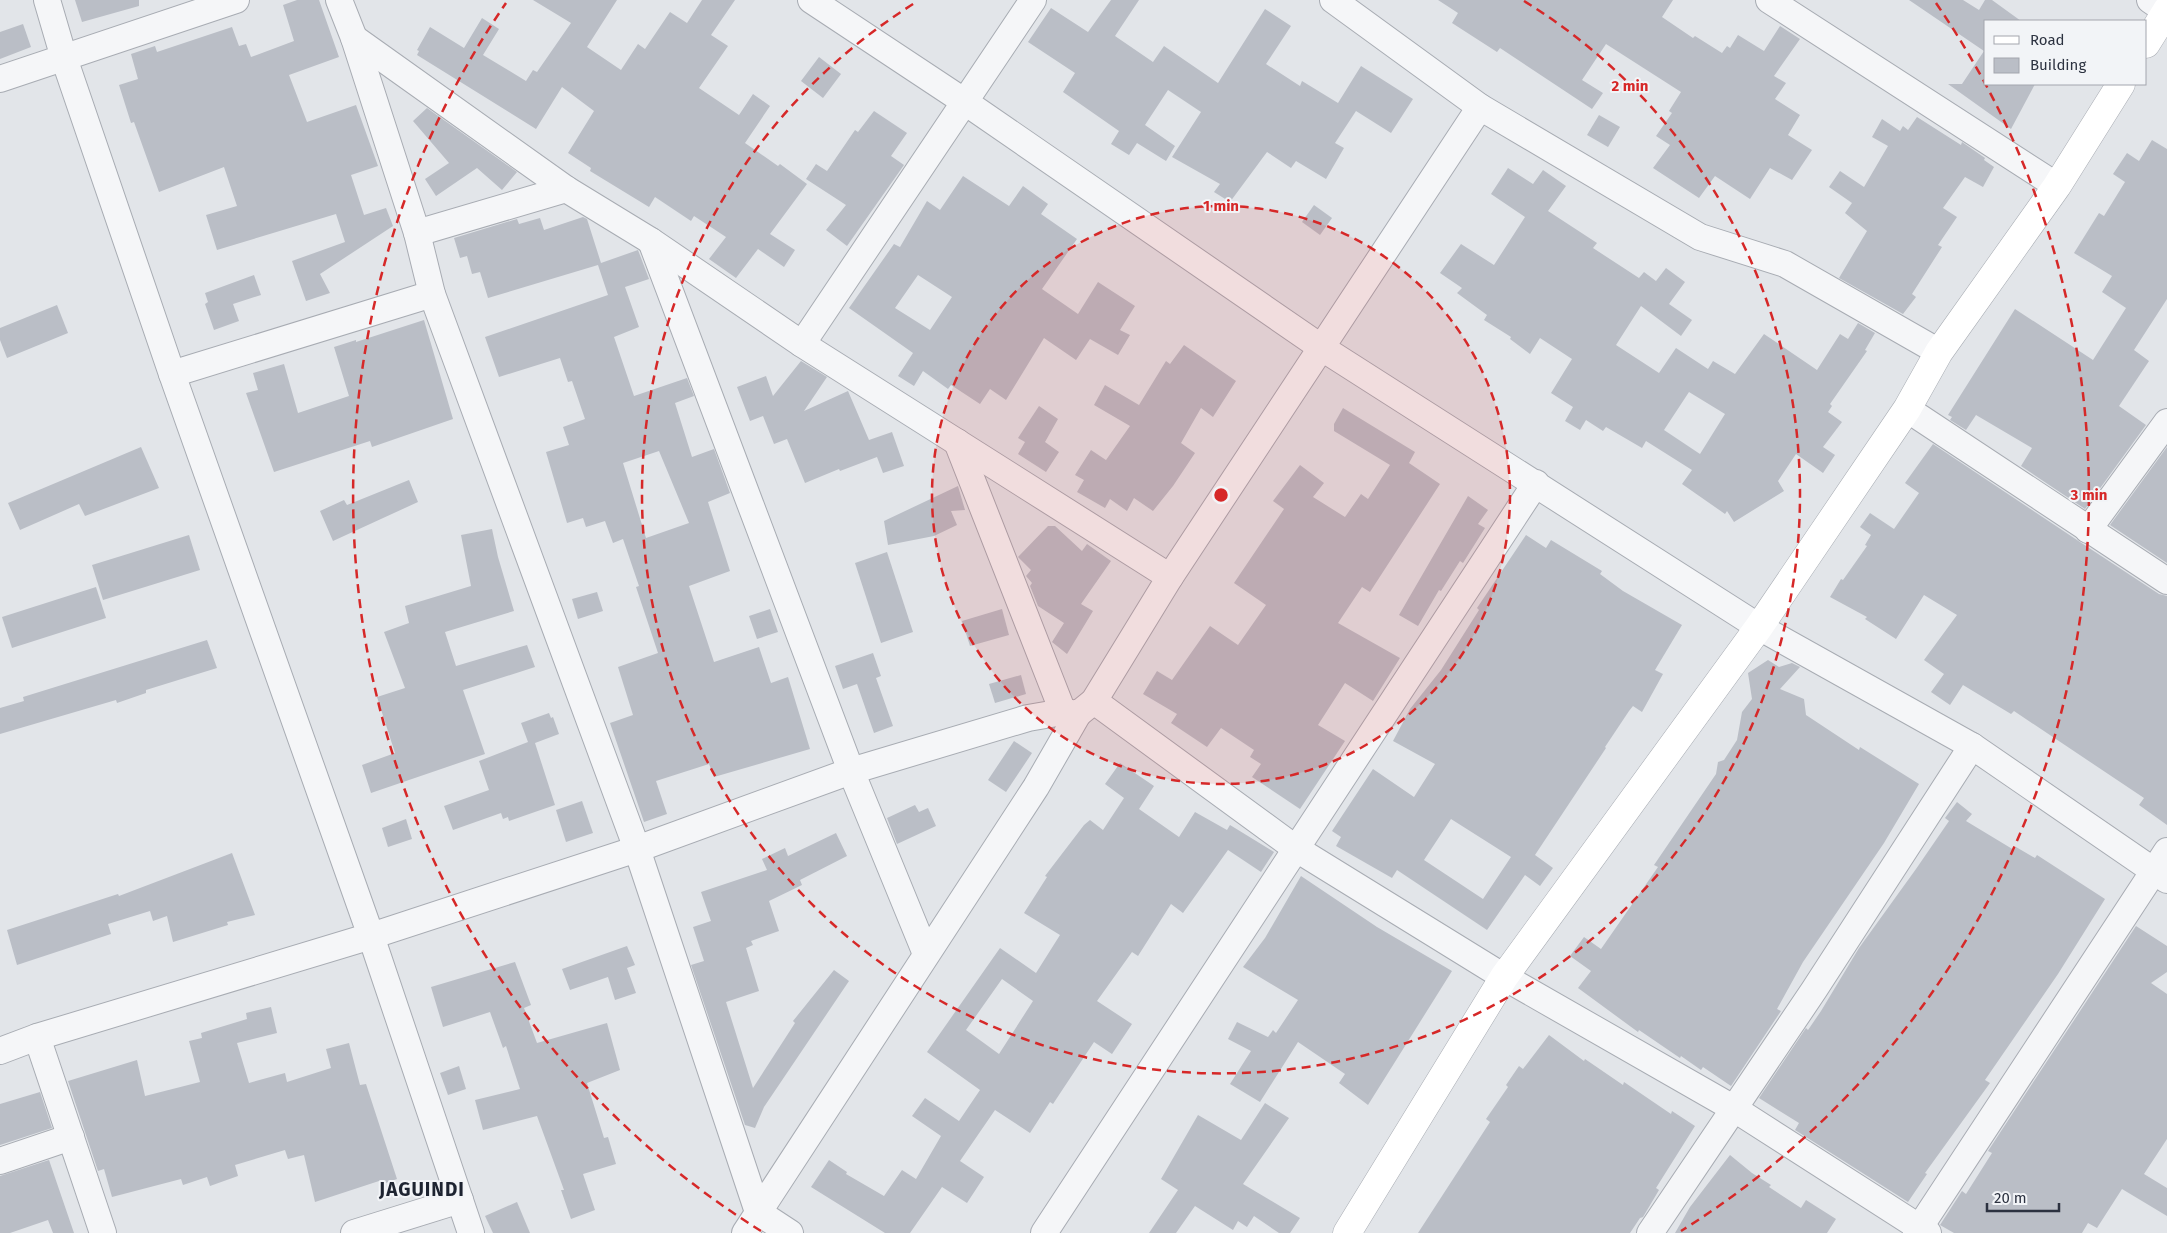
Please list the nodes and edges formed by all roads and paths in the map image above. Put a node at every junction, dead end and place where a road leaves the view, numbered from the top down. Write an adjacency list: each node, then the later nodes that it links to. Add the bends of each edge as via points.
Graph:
1 (47, 0): 11 (street)
2 (236, 0): 11 (street)
3 (339, 0): 9 (street)
4 (811, 0): 14 (street)
5 (1033, 0): 14 (street)
6 (1333, 0): 15 (street)
7 (1769, 0): 16 (street)
8 (2161, 7): 10 (street)
9 (354, 38): 17 (street); 18 (street)
10 (2147, 42)
11 (64, 58): 12 (street); 24 (street)
12 (0, 79)
13 (2120, 85): 16 (street)
14 (965, 102): 21 (street); 22 (street)
15 (1480, 106): 22 (street); 23 (street, via 1700,237 1785,264)
16 (2057, 186): 23 (street)
17 (566, 189): 18 (street); 19 (street)
18 (416, 233): 20 (street)
19 (651, 241): 21 (street); 35 (street)
20 (432, 294): 24 (street); 37 (street)
21 (802, 344): 27 (street)
22 (1322, 348): 28 (street); 30 (street)
23 (1939, 352): 25 (street)
24 (172, 374): 39 (street)
25 (1906, 409): 29 (street); 32 (street)
26 (2167, 422): 29 (street)
27 (957, 442): 30 (street); 33 (street)
28 (1536, 483): 32 (street); 36 (street)
29 (2088, 530): 31 (street)
30 (1170, 577): 33 (street)
31 (2167, 581)
32 (1759, 627): 34 (street); 41 (street)
33 (1078, 709): 35 (street, via 1028,718); 36 (street); 40 (street, via 1036,786)
34 (1972, 746): 38 (street); 44 (street)
35 (851, 771): 37 (street); 40 (street)
36 (1295, 848): 41 (street); 54 (street)
37 (637, 849): 39 (street); 48 (street)
38 (2163, 868): 49 (street)
39 (371, 936): 42 (street); 47 (street)
40 (926, 954): 48 (street)
41 (1504, 976): 44 (street); 55 (street)
42 (37, 1038): 43 (street); 45 (street)
43 (0, 1051)
44 (1733, 1108): 49 (street); 56 (street)
45 (71, 1137): 46 (street); 50 (street)
46 (0, 1161)
47 (460, 1200): 51 (street); 52 (street)
48 (751, 1223): 53 (street)
49 (1921, 1231)
50 (103, 1233)
51 (354, 1233)
52 (471, 1233)
53 (790, 1233)
54 (1044, 1233)
55 (1347, 1233)
56 (1650, 1233)

